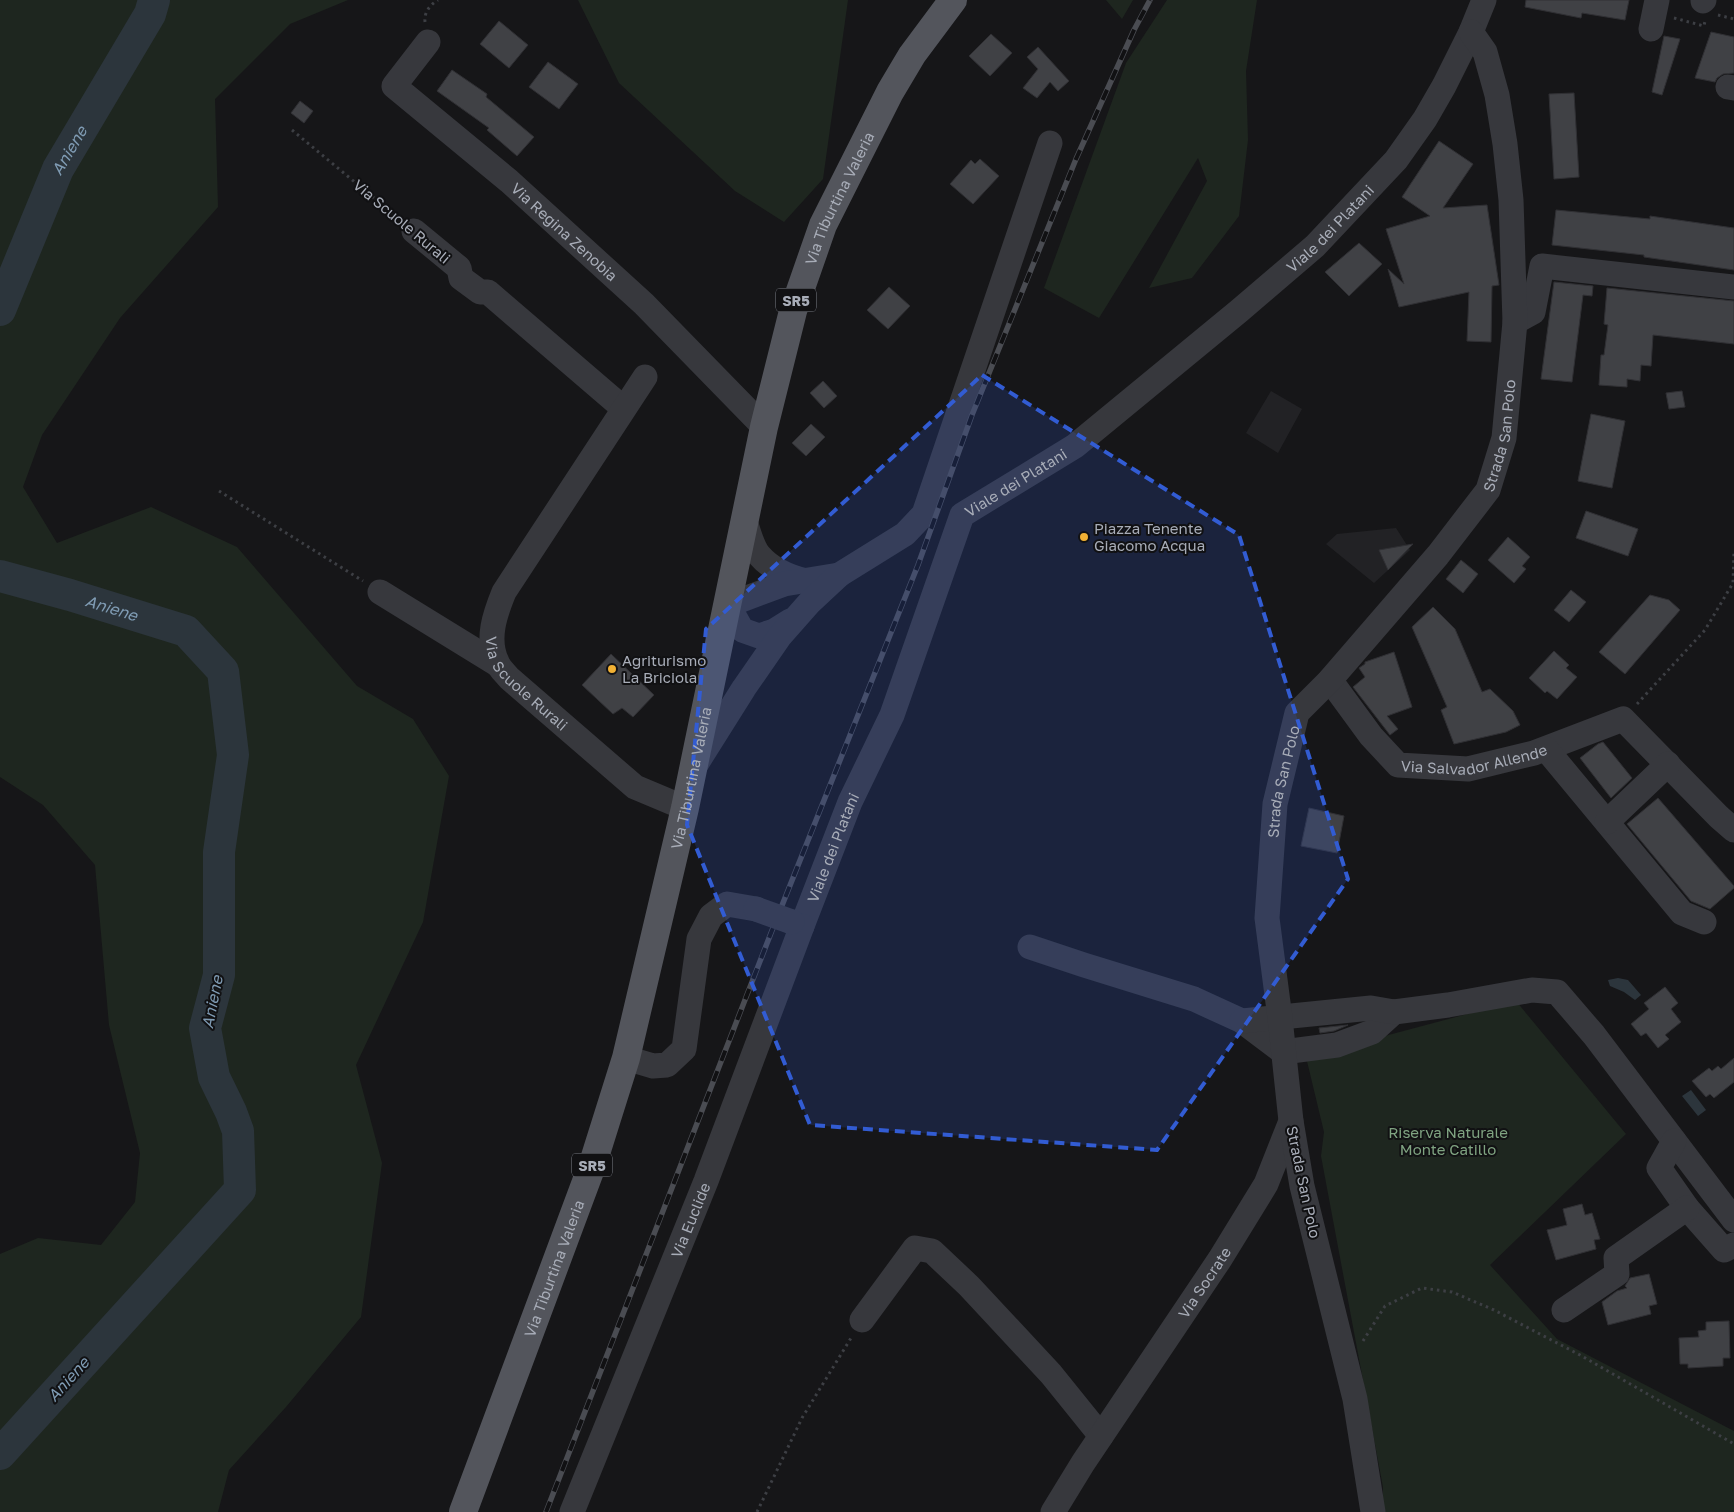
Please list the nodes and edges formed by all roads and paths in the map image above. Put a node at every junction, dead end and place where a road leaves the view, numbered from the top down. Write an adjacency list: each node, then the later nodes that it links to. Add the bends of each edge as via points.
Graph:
1 (952, 0): 14 (main road, Via Tiburtina Valeria / SR5, via 890,92 823,225 793,311)
2 (1484, 0): 5 (street, Viale dei Platani)
3 (1657, 0): 4 (street)
4 (1651, 29)
5 (1471, 32): 11 (street, Strada San Polo, via 1485,52 1497,95 1505,144 1511,200); 33 (street, Viale dei Platani, via 1444,86 1396,160 1315,246 1075,446 962,515 892,715)
6 (428, 42): 14 (street, Via Regina Zenobia, via 394,86 509,181 644,304)
7 (292, 130): 9 (path, Via Scuole Rurali)
8 (1050, 143): 18 (street, via 924,514 905,534)
9 (414, 231): 13 (street, Via Scuole Rurali, via 459,268 461,278 480,292 488,292)
10 (1734, 287): 11 (street, via 1542,266 1534,312)
11 (1515, 322): 24 (street, Strada San Polo, via 1504,438 1488,490 1438,555)
12 (645, 377): 13 (street, Via Scuole Rurali)
13 (623, 408): 23 (street, Via Scuole Rurali, via 504,592 495,613 492,632)
14 (764, 427): 16 (main road, Via Tiburtina Valeria / SR5)
15 (219, 490): 20 (path)
16 (745, 522): 19 (street, via 758,554 772,567 791,578); 21 (main road, Via Tiburtina Valeria / SR5)
17 (1734, 551): 25 (path, via 1733,583 1705,630)
18 (839, 575): 19 (street); 22 (street)
19 (809, 581): 21 (street, via 784,584)
20 (380, 592): 23 (street)
21 (728, 605): 22 (street, via 742,630 759,636); 28 (main road, Via Tiburtina Valeria / SR5)
22 (798, 616): 28 (street, via 744,688)
23 (497, 664): 29 (street, Via Scuole Rurali, via 635,787)
24 (1330, 680): 26 (street, Via Salvador Allende, via 1370,736 1398,765 1468,769); 36 (street, Strada San Polo, via 1297,713 1275,804 1267,918)
25 (1623, 719): 26 (street, Via Salvador Allende); 27 (street)
26 (1546, 749): 30 (street)
27 (1668, 764): 30 (street); 31 (street)
28 (693, 768): 29 (main road, Via Tiburtina Valeria / SR5)
29 (685, 808): 39 (main road, Via Tiburtina Valeria / SR5)
30 (1607, 822): 32 (street, via 1682,913)
31 (1734, 830)
32 (1704, 922)
33 (797, 924): 39 (street, bridge, via 756,909 727,904 711,916 699,939 684,1049 667,1065 652,1066); 51 (street, Via Euclide, via 706,1180)
34 (1030, 947): 37 (street, via 1194,999)
35 (1394, 1012): 36 (street, via 1371,1008); 38 (street, via 1372,1032 1346,1042); 41 (street, via 1532,990 1557,992 1594,1035)
36 (1280, 1018): 37 (street); 38 (street, Strada San Polo)
37 (1242, 1021): 38 (street)
38 (1283, 1052): 40 (street, Strada San Polo)
39 (626, 1058): 50 (main road, Via Tiburtina Valeria / SR5, via 590,1172)
40 (1291, 1121): 47 (street, Strada San Polo, via 1302,1186); 48 (street, Via Socrate, via 1266,1184 1220,1259)
41 (1674, 1141): 42 (street, via 1659,1168); 43 (street)
42 (1687, 1208): 44 (street, via 1724,1250); 45 (street, via 1616,1258 1617,1274)
43 (1733, 1218)
44 (1734, 1245)
45 (1564, 1310)
46 (862, 1320): 48 (street, via 915,1248 932,1250 1051,1374); 52 (path, via 802,1418)
47 (1348, 1369): 49 (path, via 1385,1306 1422,1288 1452,1292 1580,1355); 54 (street, Strada San Polo)
48 (1101, 1436): 53 (street, Via Socrate)
49 (1734, 1444)
50 (463, 1512)
51 (572, 1512)
52 (757, 1512)
53 (1053, 1512)
54 (1373, 1512)

